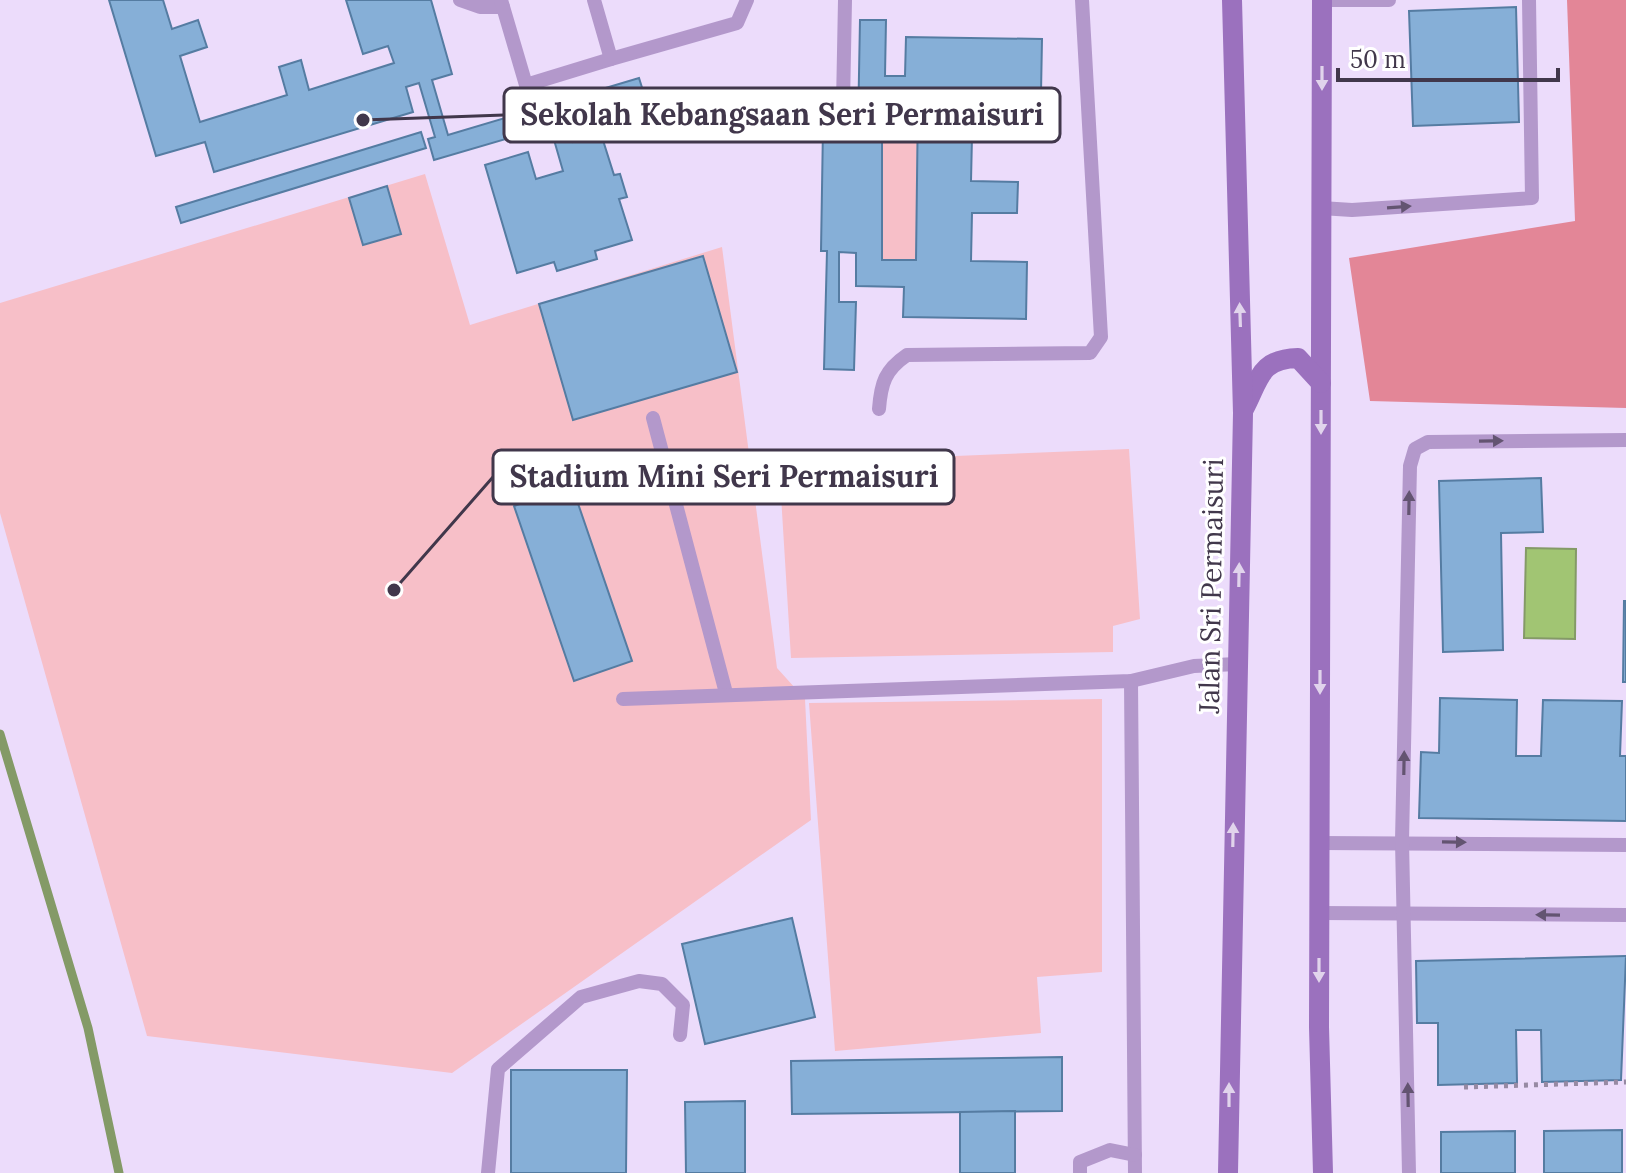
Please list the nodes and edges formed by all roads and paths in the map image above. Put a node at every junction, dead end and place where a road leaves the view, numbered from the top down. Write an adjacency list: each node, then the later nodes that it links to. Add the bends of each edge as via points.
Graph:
1 (460, 0): 11 (lane, via 480,7)
2 (594, 0): 12 (lane)
3 (747, 0): 12 (lane, via 737,23)
4 (845, 0): 13 (lane)
5 (1082, 0): 16 (lane, via 1101,337 1090,353 907,355 881,384)
6 (1232, 0): 17 (street, Jalan Sri Permaisuri, one-way to 6)
7 (1322, 0): 14 (street, one-way to 14)
8 (1331, 0): 9 (lane)
9 (1389, 0)
10 (1529, 0): 14 (lane, one-way to 10, via 1532,198)
11 (502, 3): 12 (lane, via 526,85)
12 (611, 59)
13 (843, 104)
14 (1321, 208): 15 (street)
15 (1321, 383): 17 (street, via 1298,358 1277,359 1266,367); 25 (street, one-way to 25)
16 (879, 409)
17 (1243, 413): 20 (street, Jalan Sri Permaisuri, one-way to 17)
18 (653, 418): 22 (lane)
19 (1626, 440): 24 (lane, one-way to 19, via 1410,466 1415,449 1428,442)
20 (1237, 664): 21 (lane, via 1194,666); 37 (street, Jalan Sri Permaisuri, one-way to 20)
21 (1131, 681): 22 (lane); 33 (lane)
22 (726, 693): 23 (lane)
23 (623, 699)
24 (1402, 841): 25 (lane); 26 (lane, one-way to 26); 28 (lane)
25 (1320, 843): 27 (street)
26 (1626, 845)
27 (1319, 913): 28 (lane); 38 (street, one-way to 38)
28 (1404, 913): 29 (lane, one-way to 28); 39 (lane, one-way to 28)
29 (1626, 915)
30 (680, 1035): 34 (lane, via 683,1005 662,984 639,981 581,997 498,1069)
31 (1626, 1082): 32 (path)
32 (1464, 1087)
33 (1135, 1155): 35 (lane, via 1110,1150 1080,1162); 36 (lane)
34 (488, 1173)
35 (1080, 1173)
36 (1135, 1173)
37 (1228, 1173)
38 (1323, 1173)
39 (1409, 1173)

